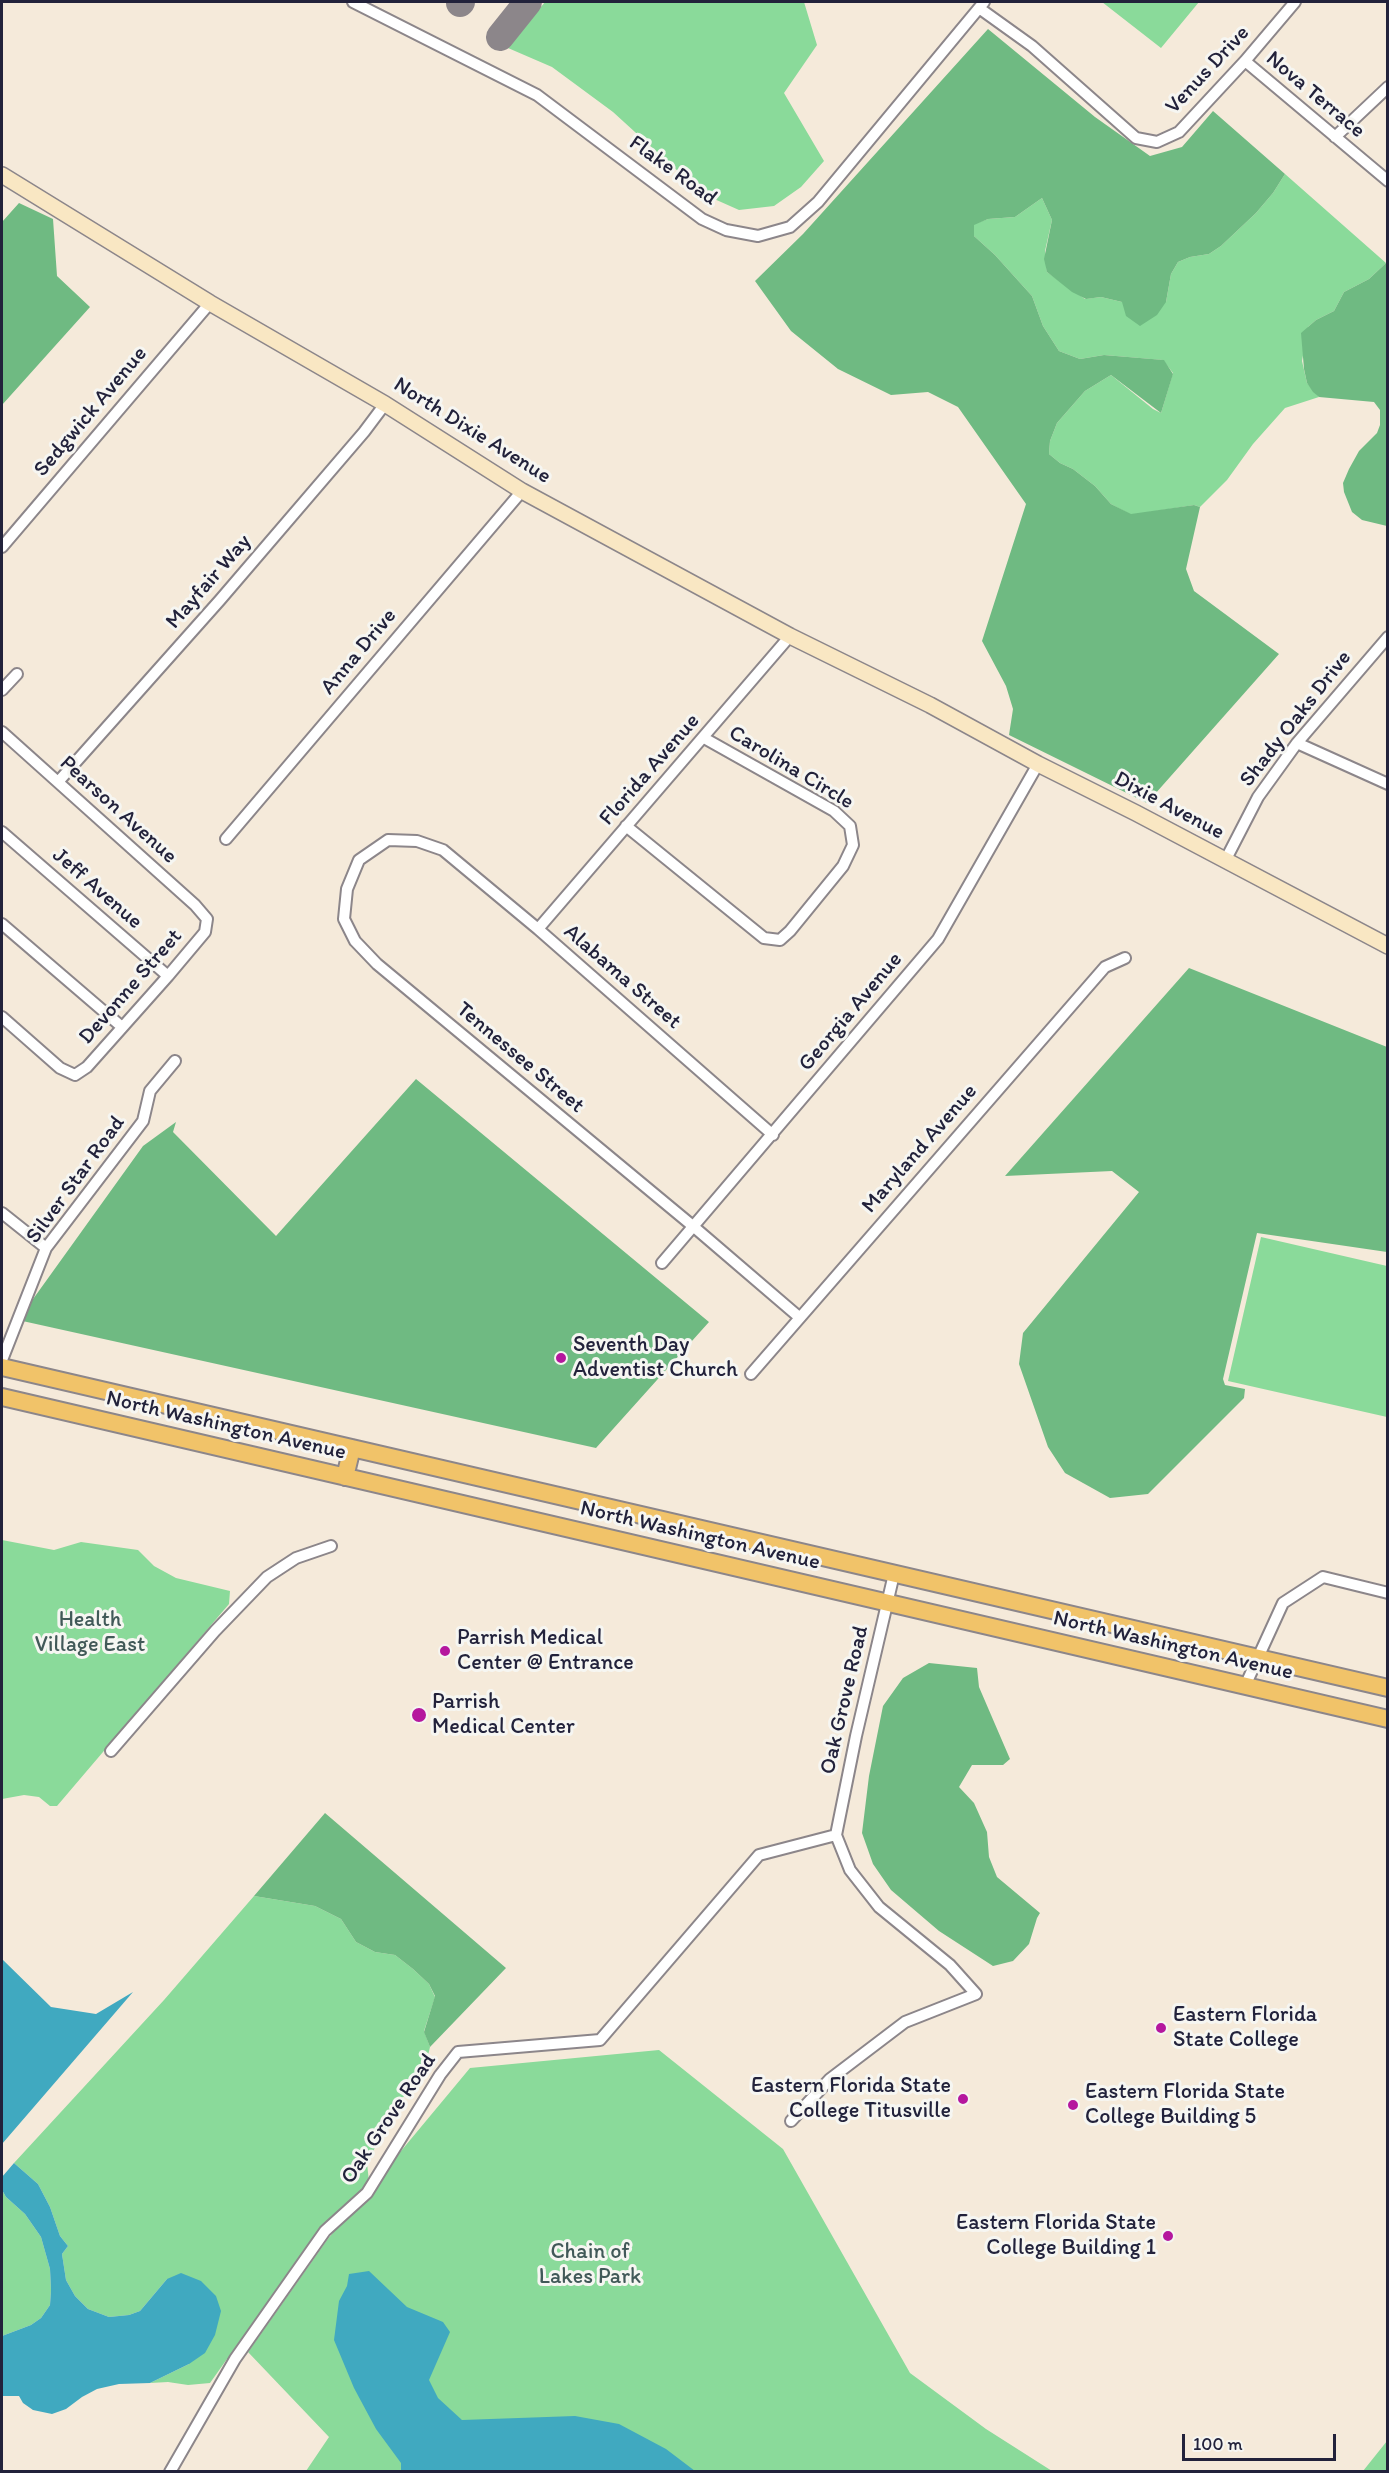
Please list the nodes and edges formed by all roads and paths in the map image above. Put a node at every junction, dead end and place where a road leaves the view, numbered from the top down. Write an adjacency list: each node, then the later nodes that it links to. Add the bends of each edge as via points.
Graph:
1 (353, 2): 3 (street, Flake Road, via 537,95 702,219 726,230 758,236 790,227 818,202)
2 (1295, 2): 4 (street, Venus Drive)
3 (982, 5): 7 (street, Flake Road)
4 (1245, 61): 6 (street, Nova Terrace); 7 (street, Venus Drive, via 1179,132 1157,142)
5 (1388, 87): 6 (street)
6 (1335, 137): 9 (street, Nova Terrace)
7 (1136, 138)
8 (2, 175): 10 (street, North Dixie Avenue)
9 (1388, 181)
10 (210, 303): 11 (street, North Dixie Avenue); 13 (street, Sedgwick Avenue)
11 (385, 404): 12 (street, North Dixie Avenue); 23 (street, Mayfair Way, via 220,600)
12 (522, 490): 14 (street, North Dixie Avenue); 27 (street, Anna Drive)
13 (2, 547)
14 (790, 636): 18 (street, North Dixie Avenue); 20 (street, Florida Avenue)
15 (1388, 637): 21 (street, Shady Oaks Drive)
16 (17, 674): 17 (street)
17 (2, 690)
18 (930, 705): 22 (street, Dixie Avenue)
19 (2, 732): 23 (street, Pearson Avenue)
20 (704, 738): 25 (street, Florida Avenue); 25 (street, Carolina Circle, via 834,811 850,826 853,845 843,866 790,931 780,940 764,938)
21 (1297, 743): 24 (street); 29 (street, Shady Oaks Drive, via 1258,797)
22 (1038, 764): 29 (street, Dixie Avenue); 39 (street, Georgia Avenue, via 938,939)
23 (58, 782): 30 (street, Pearson Avenue)
24 (1388, 784)
25 (626, 826): 32 (street, Florida Avenue)
26 (2, 832): 35 (street, Jeff Avenue)
27 (226, 839)
28 (443, 850): 32 (street, Alabama Street); 41 (street, Tennessee Street, via 417,841 388,840 360,860 347,889 344,919 355,941 377,964)
29 (1225, 861): 33 (street, Dixie Avenue)
30 (207, 919): 35 (street, Devonne Street, via 205,932)
31 (2, 924): 37 (street)
32 (537, 929): 39 (street, Alabama Street)
33 (1388, 946)
34 (1125, 958): 44 (street, Maryland Avenue, via 1105,968)
35 (168, 976): 37 (street, Devonne Street)
36 (2, 1017): 37 (street, Devonne Street, via 60,1068 75,1075)
37 (122, 1027)
38 (175, 1061): 42 (street, Silver Star Road, via 150,1091 143,1121)
39 (773, 1135): 41 (street, Georgia Avenue)
40 (2, 1213): 42 (street)
41 (694, 1227): 43 (street, Georgia Avenue); 44 (street, Tennessee Street)
42 (46, 1248): 45 (street, Silver Star Road)
43 (662, 1263)
44 (799, 1317): 47 (street, Maryland Avenue)
45 (2, 1360)
46 (2, 1367): 49 (main road, North Washington Avenue)
47 (751, 1374)
48 (2, 1397): 50 (main road, North Washington Avenue)
49 (352, 1448): 50 (main road); 52 (main road, North Washington Avenue)
50 (345, 1477): 54 (main road, North Washington Avenue)
51 (331, 1546): 59 (street, via 296,1558 267,1577)
52 (894, 1574): 54 (street, Oak Grove Road); 55 (main road, North Washington Avenue)
53 (1388, 1593): 55 (street, via 1323,1578 1280,1607)
54 (888, 1603): 56 (main road, North Washington Avenue); 60 (street, Oak Grove Road)
55 (1258, 1658): 56 (street); 57 (main road, North Washington Avenue)
56 (1245, 1686): 58 (main road, North Washington Avenue)
57 (1388, 1688)
58 (1388, 1719)
59 (111, 1751)
60 (836, 1836): 61 (street, via 850,1870 879,1907 950,1965 976,1994 905,2022 830,2079); 62 (street, Oak Grove Road, via 759,1855 600,2040 458,2052 367,2193 325,2231 235,2360)
61 (791, 2121)
62 (170, 2472)

